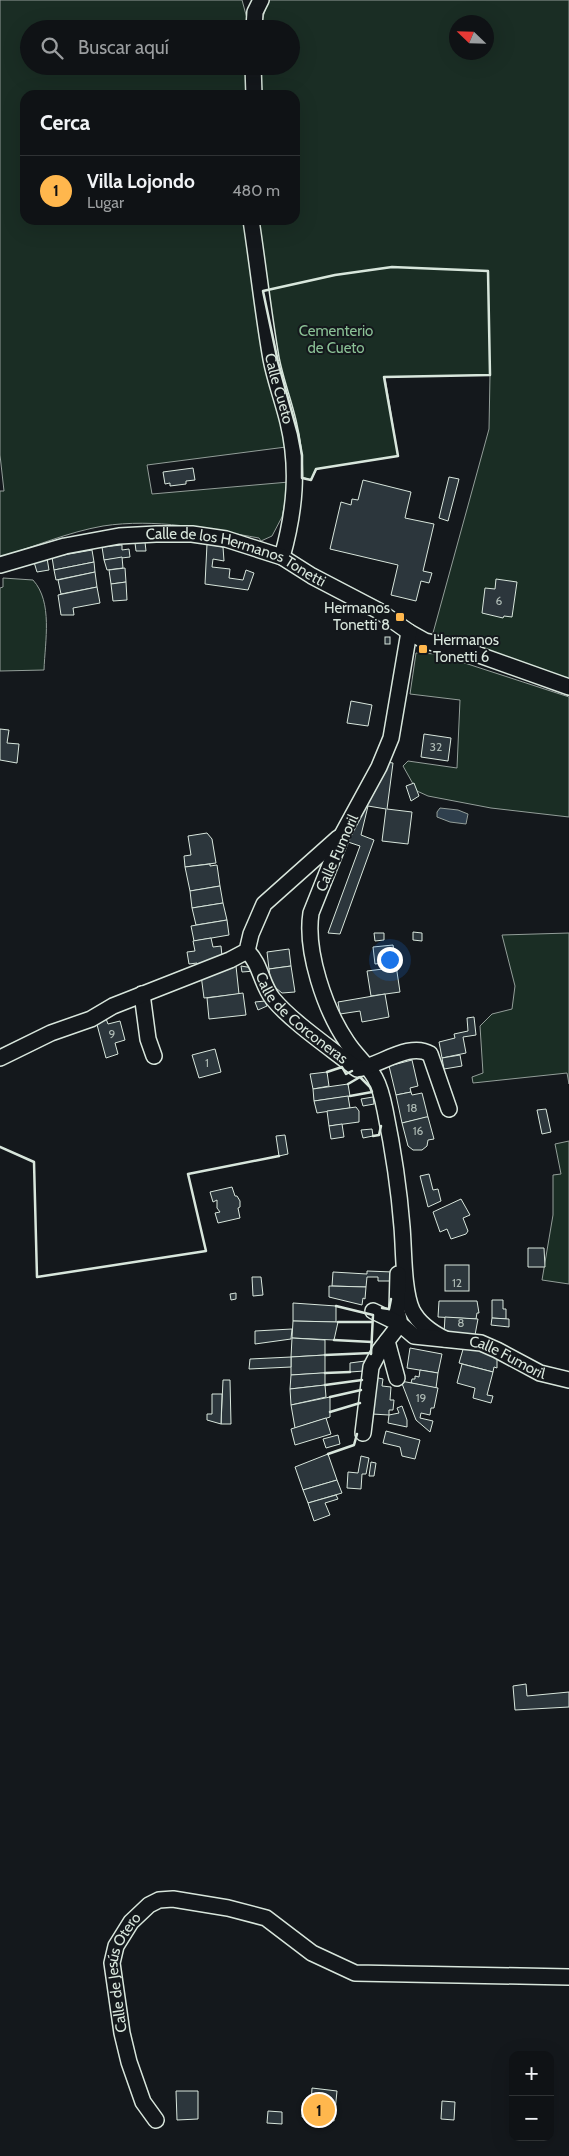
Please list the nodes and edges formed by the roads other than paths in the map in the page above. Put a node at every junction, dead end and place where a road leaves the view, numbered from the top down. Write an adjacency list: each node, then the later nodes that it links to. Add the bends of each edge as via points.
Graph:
1 (255, 4): 2 (street)
2 (254, 20)
3 (253, 75): 4 (street)
4 (254, 90)
5 (252, 225): 6 (street, Calle Cueto, via 271,362 288,423 296,483)
6 (282, 556): 7 (street, Calle de los Hermanos Tonetti, via 226,539 192,534 156,534 118,536 73,544); 8 (street, Calle de los Hermanos Tonetti, via 312,576 379,611)
7 (0, 565)
8 (409, 632): 9 (street, Calle de los Hermanos Tonetti, via 425,641 468,651); 10 (street, Calle Fumoril, via 391,738)
9 (569, 686)
10 (343, 833): 11 (street, via 264,904); 15 (street, Calle Fumoril, via 309,926 327,1005 346,1042)
11 (247, 951): 12 (street); 15 (street, Calle de Corconeras, via 257,963 264,986 278,1005 357,1069)
12 (142, 994): 13 (street); 14 (street)
13 (154, 1056)
14 (0, 1058)
15 (368, 1068): 16 (street, via 394,1055 424,1050 433,1060); 17 (street, Calle Fumoril, via 376,1079 383,1103)
16 (449, 1110)
17 (402, 1225): 19 (street, Calle Fumoril, via 397,1281); 20 (street, Calle Fumoril, via 411,1308 429,1331)
18 (373, 1311): 19 (street, Calle Fumoril)
19 (400, 1324): 20 (street, Calle Fumoril, via 414,1336); 21 (street)
20 (445, 1339): 23 (street, Calle Fumoril, via 481,1343 540,1373)
21 (387, 1341): 22 (street); 24 (street, via 372,1367)
22 (397, 1378)
23 (569, 1380)
24 (363, 1433)
25 (569, 1977): 26 (street, Calle de Jesús Otero, via 355,1973 312,1953 266,1918 228,1908 159,1900 131,1922 116,1946 112,1963 129,2062 144,2102)
26 (156, 2120)

